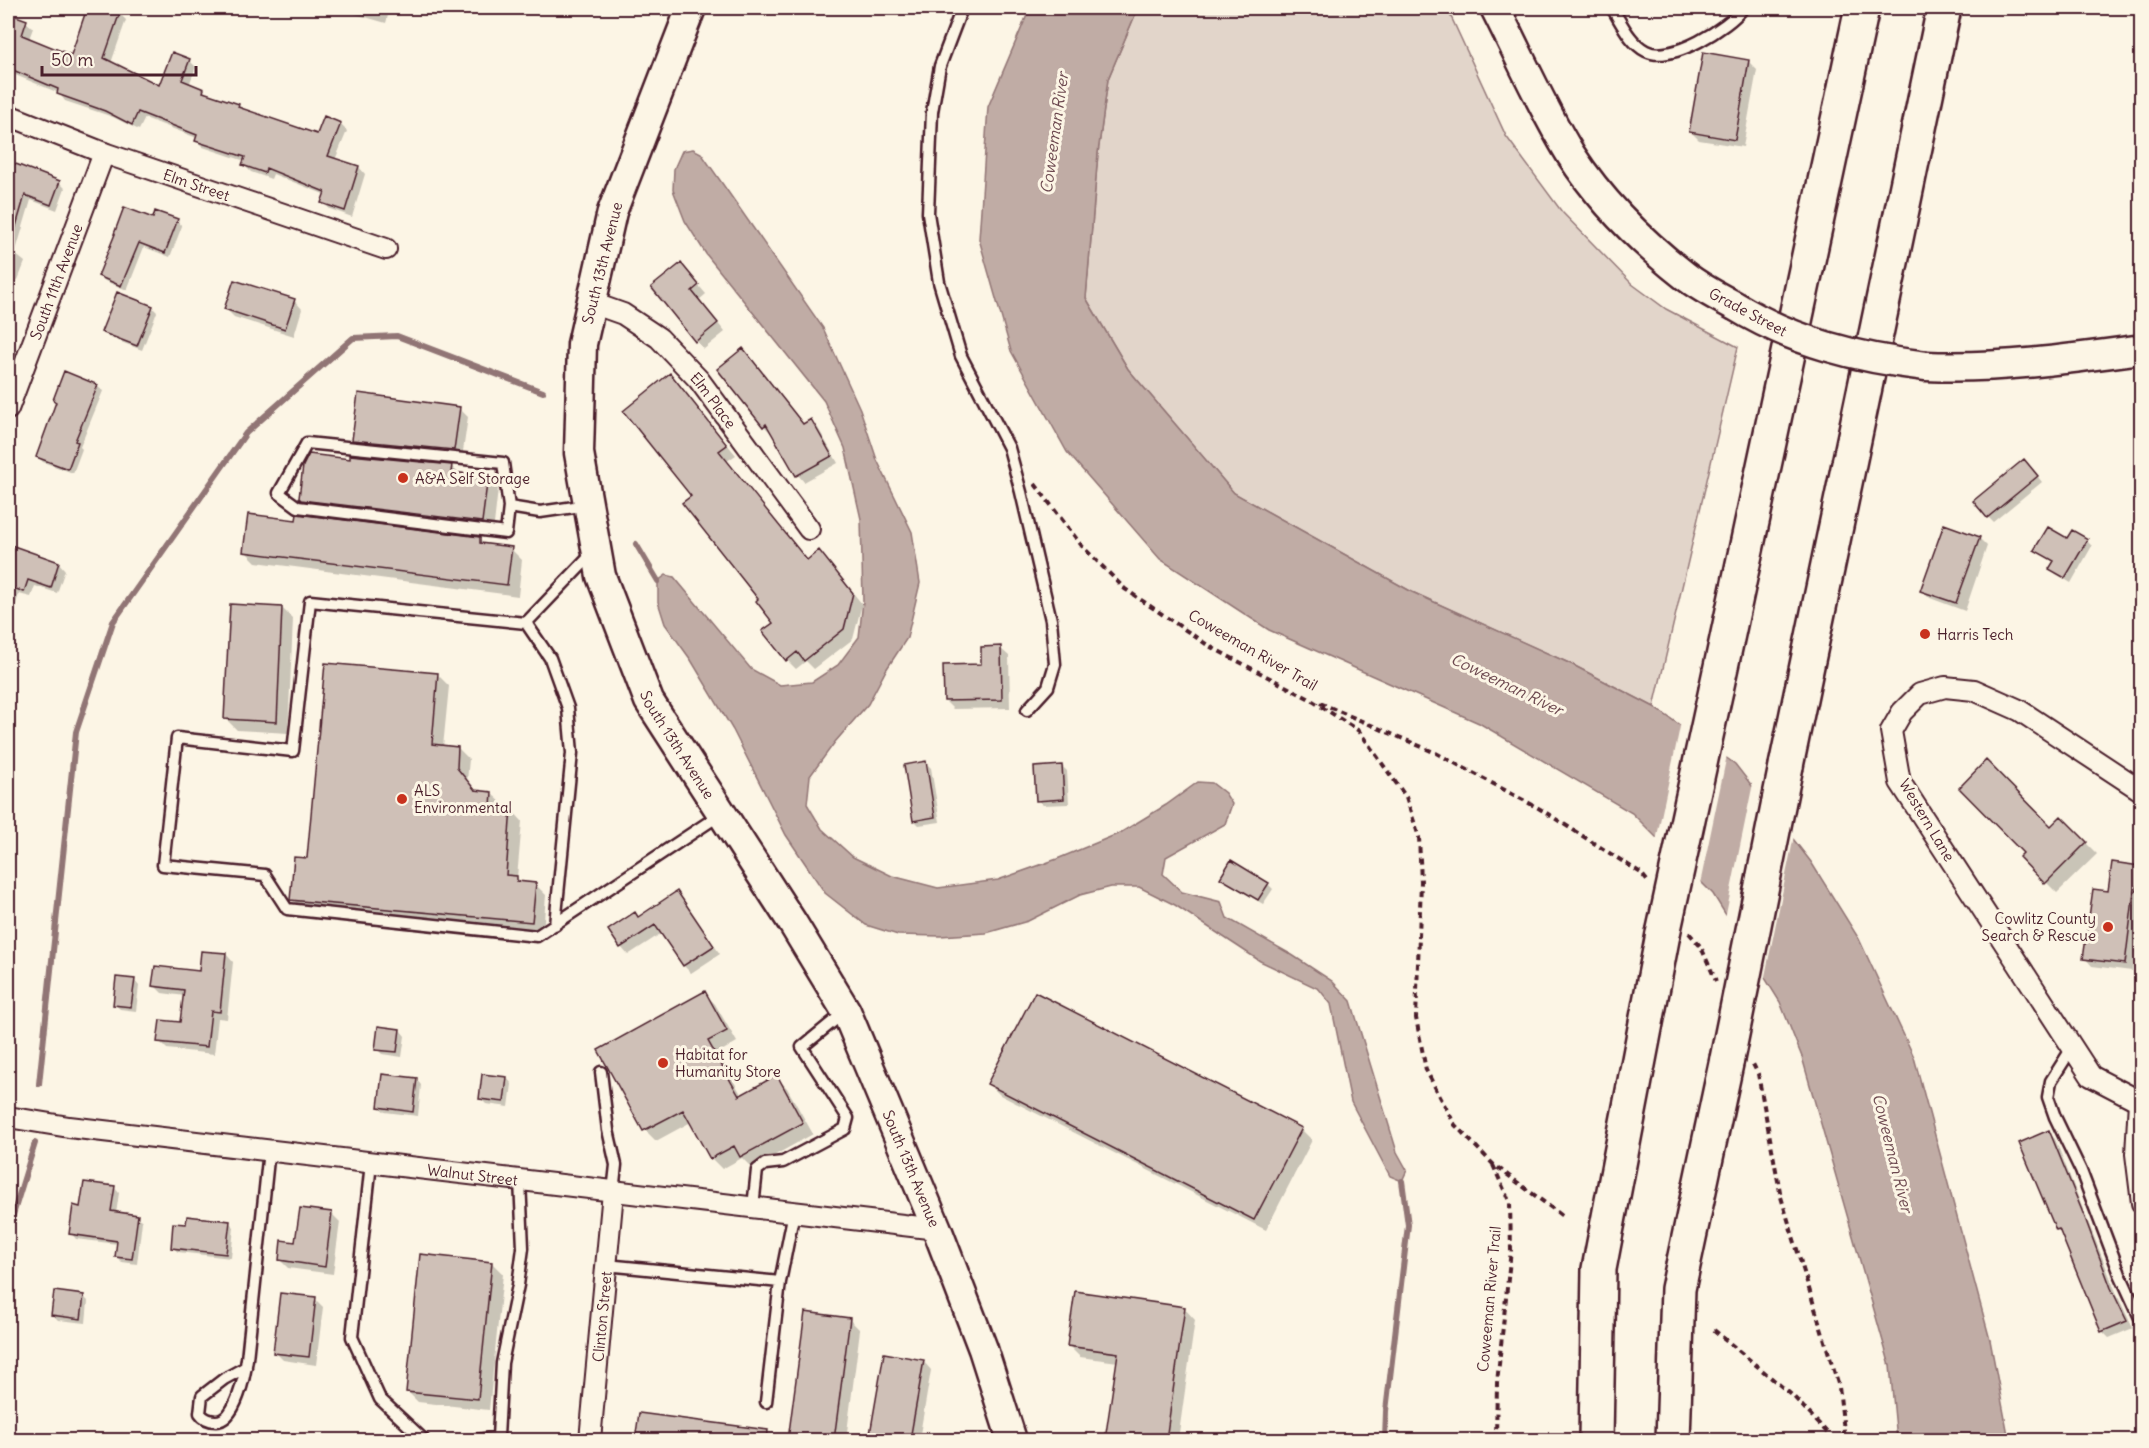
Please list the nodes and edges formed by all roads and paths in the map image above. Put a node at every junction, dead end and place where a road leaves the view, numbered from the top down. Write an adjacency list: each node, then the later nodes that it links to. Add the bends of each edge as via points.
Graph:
1 (691, 8): 11 (main road, South 13th Avenue, via 612,212)
2 (962, 8): 14 (lane, via 940,66 932,112 928,213 939,282 961,356)
3 (1496, 8): 12 (main road, Grade Street, bridge, via 1550,119 1595,188 1685,276 1782,332 1871,358 1965,368)
4 (1612, 8): 5 (lane, via 1629,35 1647,51 1663,53 1681,50 1707,37)
5 (1743, 8)
6 (1862, 8): 50 (highway, bridge, via 1663,934 1599,1269)
7 (1944, 8): 51 (highway, bridge, via 1678,1289)
8 (8, 115): 9 (street, Elm Street)
9 (104, 153): 10 (street, Elm Street); 13 (street, South 11th Avenue)
10 (386, 249)
11 (592, 303): 15 (main road, South 13th Avenue, via 582,344 579,453); 17 (street, Elm Place, via 623,314 659,338 699,380)
12 (2142, 349)
13 (8, 409)
14 (1009, 448): 20 (lane, via 1051,621 1055,664 1048,687); 31 (path, Coweeman River Trail, via 1082,546 1125,589 1209,646 1308,698 1359,731 1406,797 1419,837 1416,1018 1426,1070 1455,1125)
15 (588, 505): 16 (lane, via 540,512); 18 (main road, South 13th Avenue)
16 (509, 507): 16 (lane, via 503,463 307,443 279,493 298,507 506,533)
17 (809, 529)
18 (596, 549): 19 (lane); 22 (main road, South 13th Avenue, via 601,576 649,701)
19 (526, 623): 23 (lane, via 550,658 568,708 572,753); 23 (lane, via 310,601 293,751 177,738 163,865 265,875 287,909 537,936)
20 (1027, 710)
21 (2142, 791): 25 (street, Western Lane, via 2019,710 1974,690 1945,687 1920,694 1902,712 1891,731 1900,782)
22 (722, 814): 23 (lane); 24 (main road, South 13th Avenue)
23 (555, 925)
24 (846, 1011): 35 (lane, via 802,1047 848,1118 844,1129 783,1162 765,1164 758,1170); 38 (main road, South 13th Avenue)
25 (2072, 1048): 27 (street, Western Lane, via 2091,1076); 41 (lane, via 2051,1081 2048,1097)
26 (601, 1072): 33 (lane, via 616,1165)
27 (2140, 1099): 34 (street, via 2136,1154)
28 (8, 1117): 29 (street, Walnut Street)
29 (269, 1150): 30 (street, Walnut Street); 43 (lane)
30 (371, 1162): 32 (street, Walnut Street); 45 (lane, via 352,1337 380,1399)
31 (1493, 1164): 37 (path, Coweeman River Trail); 49 (path, Coweeman River Trail, via 1510,1203)
32 (520, 1180): 33 (street, Walnut Street); 46 (lane, via 523,1248 501,1363 498,1437)
33 (613, 1192): 35 (street, Walnut Street); 39 (street, Clinton Street)
34 (2142, 1203)
35 (753, 1207): 36 (street, Walnut Street)
36 (794, 1212): 38 (street, Walnut Street); 40 (lane)
37 (1565, 1218)
38 (937, 1229): 48 (main road, South 13th Avenue)
39 (606, 1265): 40 (lane); 47 (street, Clinton Street)
40 (780, 1282): 44 (lane)
41 (2142, 1322)
42 (1714, 1330): 52 (path, via 1793,1396)
43 (246, 1367): 43 (lane, via 235,1404 227,1416 221,1421 203,1418 202,1396)
44 (766, 1402)
45 (424, 1440)
46 (477, 1440)
47 (590, 1440)
48 (1011, 1440)
49 (1496, 1440)
50 (1596, 1440)
51 (1673, 1440)
52 (1834, 1440)

